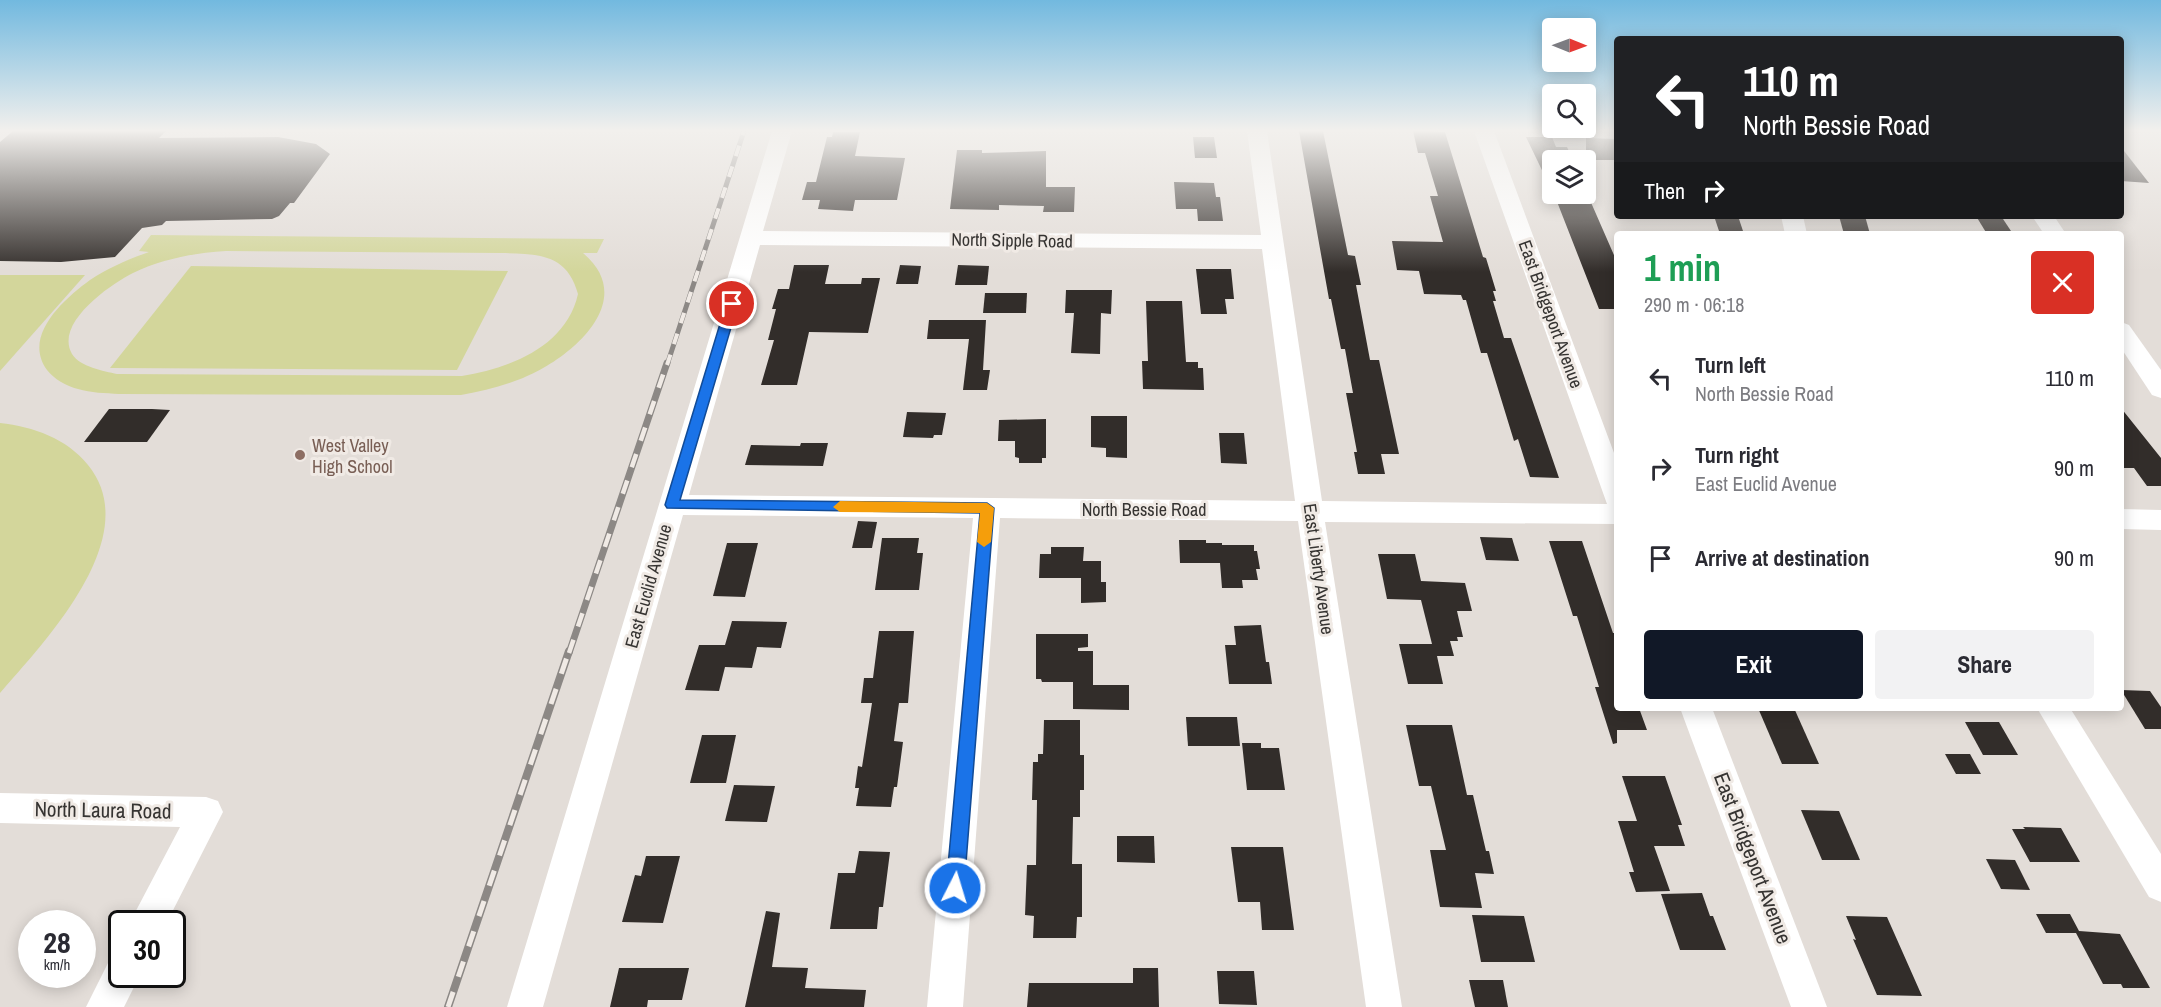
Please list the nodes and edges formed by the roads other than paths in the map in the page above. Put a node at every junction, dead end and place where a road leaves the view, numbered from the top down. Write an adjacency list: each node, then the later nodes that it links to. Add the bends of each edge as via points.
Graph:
1 (769, 178): 4 (street, East Euclid Avenue)
2 (1263, 178): 5 (street, East Liberty Avenue)
3 (1501, 178): 8 (street, East Bridgeport Avenue)
4 (752, 238): 5 (street, North Sipple Road); 9 (street, East Euclid Avenue)
5 (1272, 242): 11 (street, East Liberty Avenue)
6 (2124, 334): 7 (street)
7 (2161, 389)
8 (1614, 489)
9 (672, 505): 10 (street, North Bessie Road); 22 (street, East Euclid Avenue)
10 (987, 508): 11 (street, North Bessie Road); 23 (street)
11 (1310, 510): 12 (street, North Bessie Road); 24 (street, East Liberty Avenue)
12 (1614, 514)
13 (2124, 519): 14 (street)
14 (2161, 520)
15 (1697, 711): 25 (street, East Bridgeport Avenue)
16 (2055, 711): 18 (street)
17 (0, 808): 19 (street, North Laura Road, via 206,812)
18 (2161, 885)
19 (154, 910)
20 (114, 988): 21 (street)
21 (104, 1007)
22 (525, 1007)
23 (945, 1007)
24 (1384, 1007)
25 (1809, 1007)

